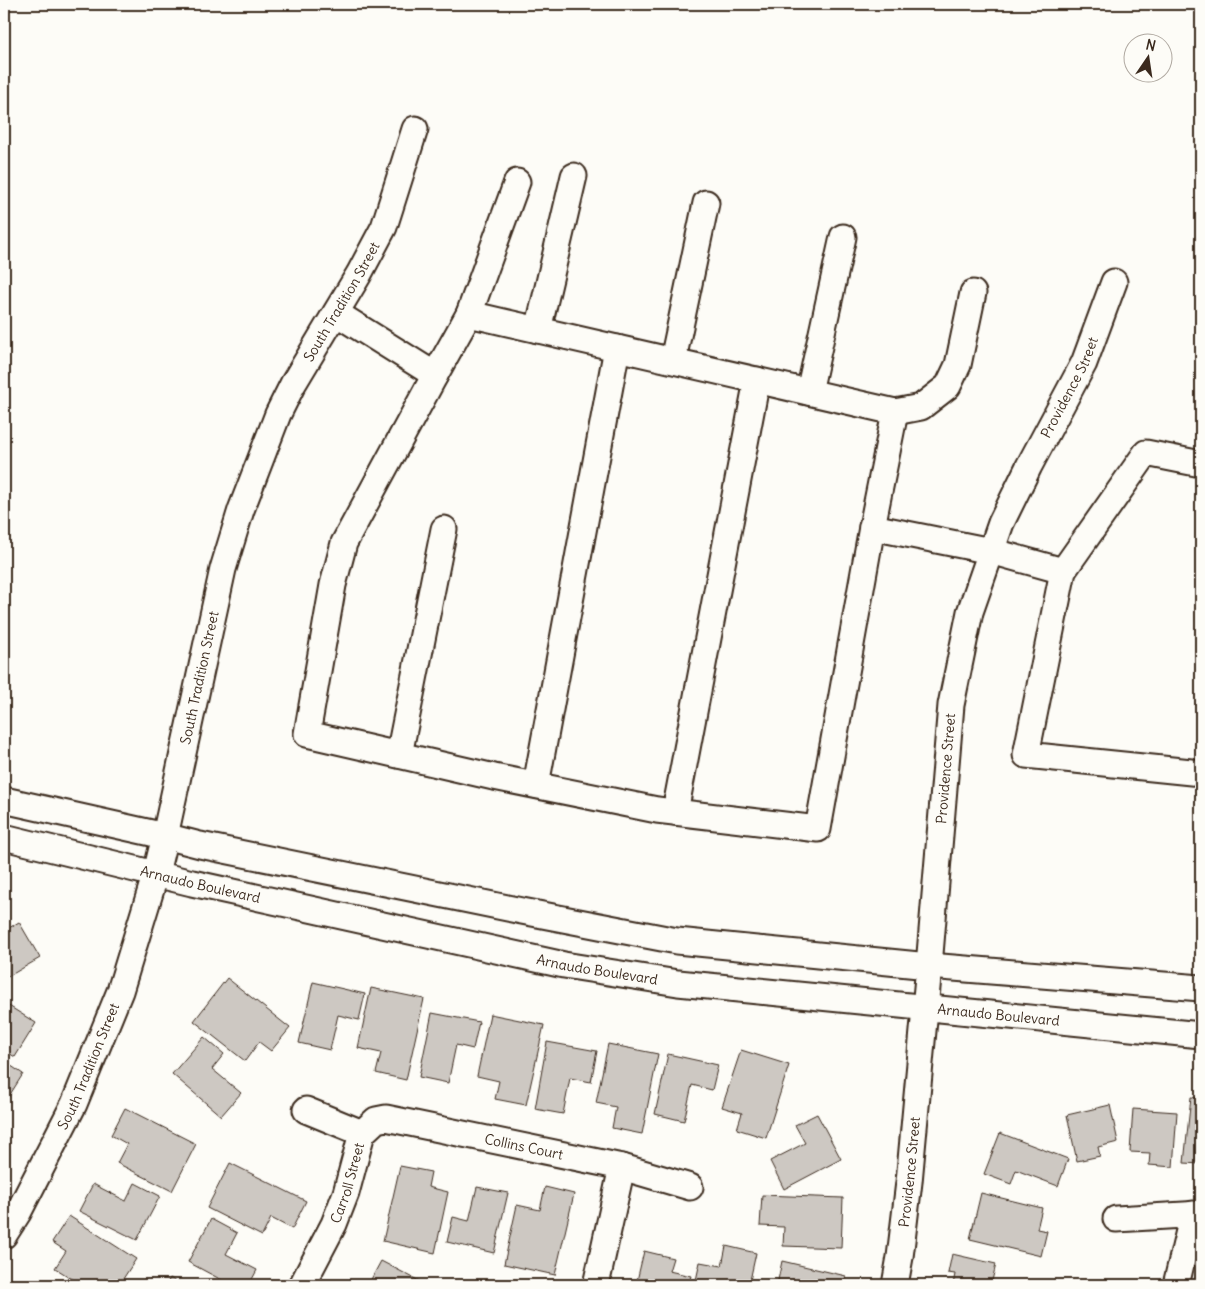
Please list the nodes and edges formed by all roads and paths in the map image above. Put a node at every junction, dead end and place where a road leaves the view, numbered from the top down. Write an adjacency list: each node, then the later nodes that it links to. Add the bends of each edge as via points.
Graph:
1 (415, 129): 8 (street, South Tradition Street, via 384,227)
2 (574, 176): 10 (street)
3 (517, 182): 9 (street)
4 (706, 203): 12 (street)
5 (843, 237): 15 (street)
6 (1114, 282): 20 (street, Providence Street, via 1084,363 1001,523)
7 (973, 293): 16 (street, via 958,365 948,386 921,407)
8 (336, 312): 13 (street); 27 (street, South Tradition Street, via 278,414 241,510 223,569)
9 (469, 314): 10 (street); 13 (street)
10 (538, 330): 11 (street)
11 (617, 348): 12 (street); 24 (street)
12 (674, 360): 14 (street)
13 (435, 375): 22 (street, via 344,543 332,585 307,734)
14 (757, 380): 15 (street); 26 (street)
15 (809, 392): 16 (street)
16 (895, 412): 18 (street)
17 (1201, 464): 21 (street, via 1146,453)
18 (872, 527): 20 (street); 26 (street, via 818,829)
19 (444, 529): 22 (street)
20 (992, 551): 21 (street); 30 (street, Providence Street, via 970,612 952,705)
21 (1063, 571): 23 (street, via 1026,755)
22 (399, 755): 24 (street)
23 (1201, 773)
24 (536, 785): 26 (street)
25 (4, 800): 27 (street)
26 (675, 812)
27 (165, 836): 29 (street, South Tradition Street); 30 (street, via 677,941)
28 (4, 837): 29 (street, Arnaudo Boulevard)
29 (156, 874): 32 (street, Arnaudo Boulevard, via 564,965 678,982); 40 (street, South Tradition Street, via 120,991 74,1104)
30 (929, 966): 31 (street); 32 (street, Providence Street)
31 (1201, 988)
32 (926, 1008): 33 (street, Arnaudo Boulevard); 43 (street, Providence Street, via 909,1182)
33 (1201, 1035)
34 (306, 1110): 35 (street, Carroll Street)
35 (362, 1133): 36 (street, Collins Court, via 376,1120 386,1118); 41 (street, Carroll Street, via 334,1224)
36 (622, 1167): 37 (street, Collins Court); 42 (street)
37 (690, 1187)
38 (1197, 1214): 39 (street); 44 (street)
39 (1116, 1219)
40 (4, 1235)
41 (302, 1285)
42 (596, 1285)
43 (894, 1285)
44 (1176, 1285)

